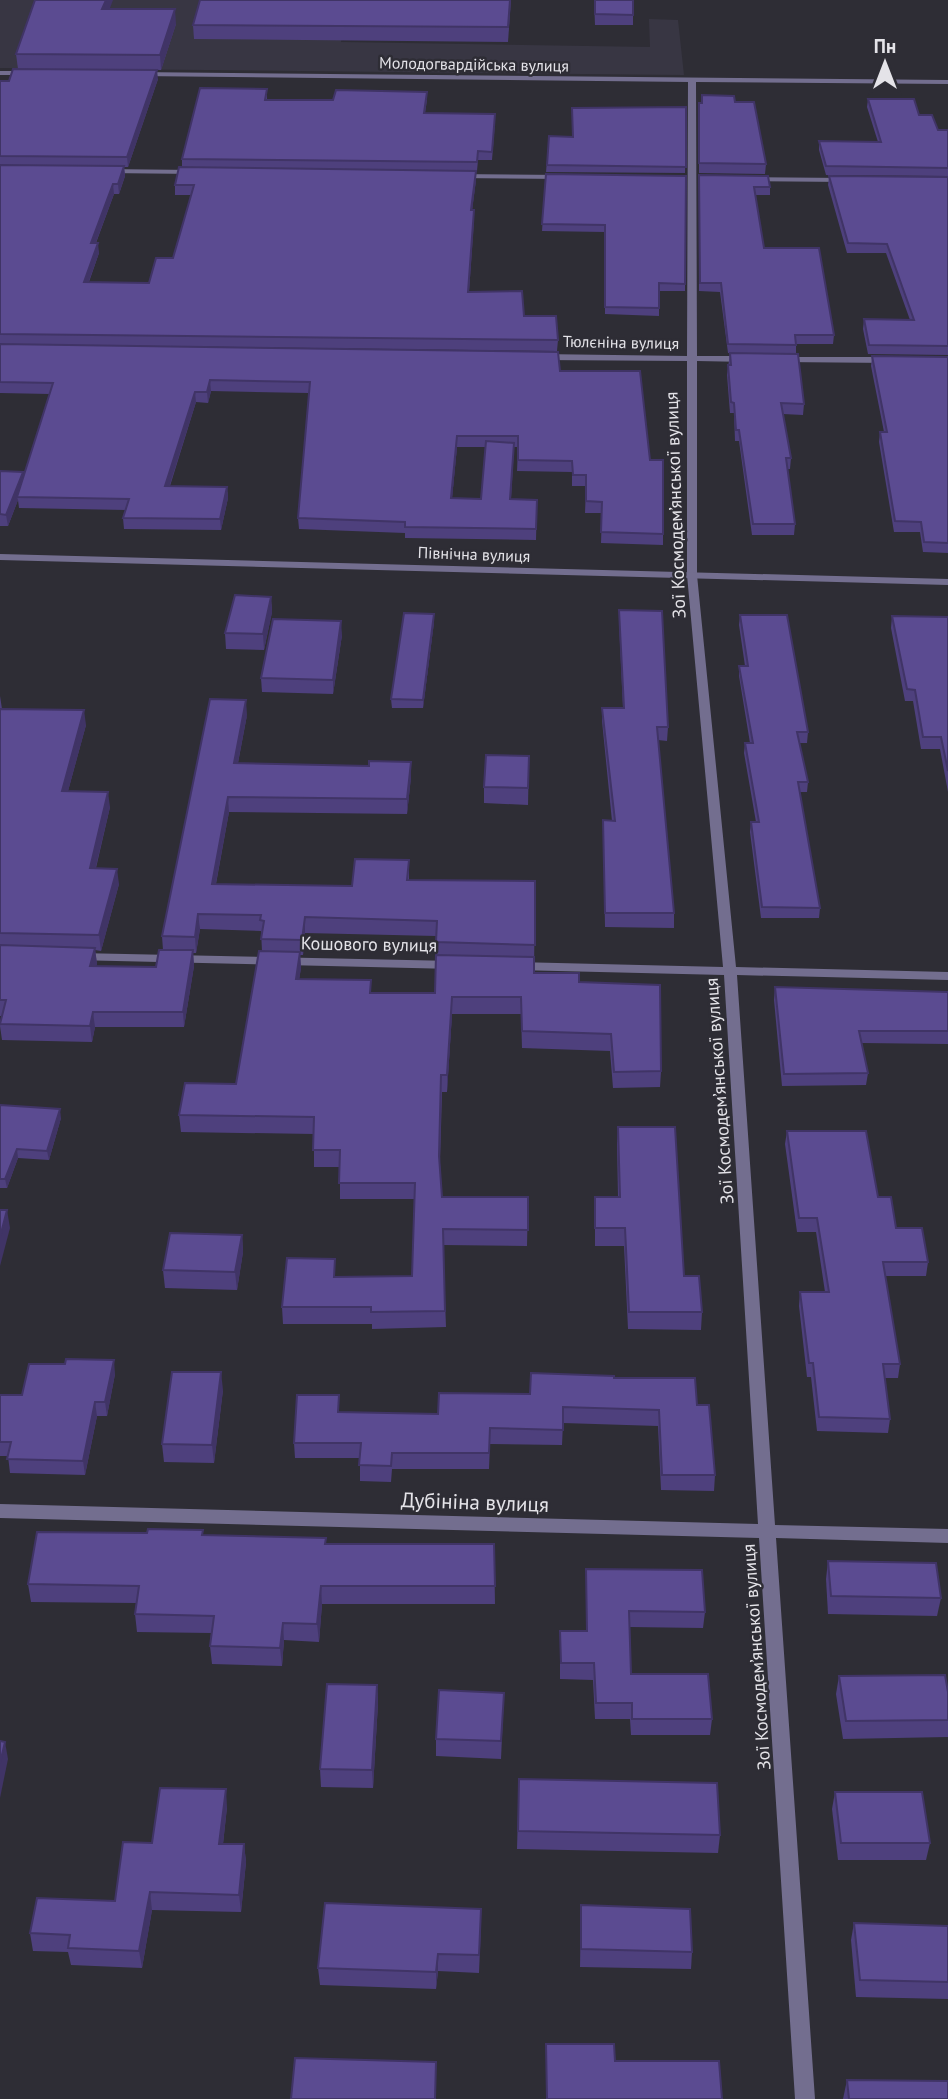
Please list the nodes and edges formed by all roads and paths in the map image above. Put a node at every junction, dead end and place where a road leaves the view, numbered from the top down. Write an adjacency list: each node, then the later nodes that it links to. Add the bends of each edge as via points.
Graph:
1 (0, 73): 2 (street)
2 (40, 73)
3 (134, 74): 4 (street, Молодогвардійська вулиця)
4 (692, 81): 5 (street, Молодогвардійська вулиця); 13 (street, Зої Космодем’янської вулиця)
5 (948, 82)
6 (96, 171): 7 (street)
7 (203, 173)
8 (440, 176): 9 (street)
9 (579, 178)
10 (746, 179): 11 (street)
11 (855, 180)
12 (528, 356): 13 (street, Тюлєніна вулиця)
13 (691, 359): 14 (street, Тюлєніна вулиця); 18 (street, Зої Космодем’янської вулиця)
14 (758, 359)
15 (772, 359): 16 (street)
16 (907, 360)
17 (0, 556): 18 (street, Північна вулиця)
18 (692, 576): 19 (street, Північна вулиця); 23 (street, Зої Космодем’янської вулиця)
19 (948, 582)
20 (66, 957): 21 (street, Кошового вулиця)
21 (466, 965)
22 (508, 966): 23 (street)
23 (730, 971): 24 (street); 26 (street, Зої Космодем’янської вулиця)
24 (948, 976)
25 (0, 1511): 26 (street, Дубініна вулиця)
26 (767, 1532): 27 (street, Дубініна вулиця); 28 (street, Зої Космодем’янської вулиця)
27 (948, 1536)
28 (805, 2099)

